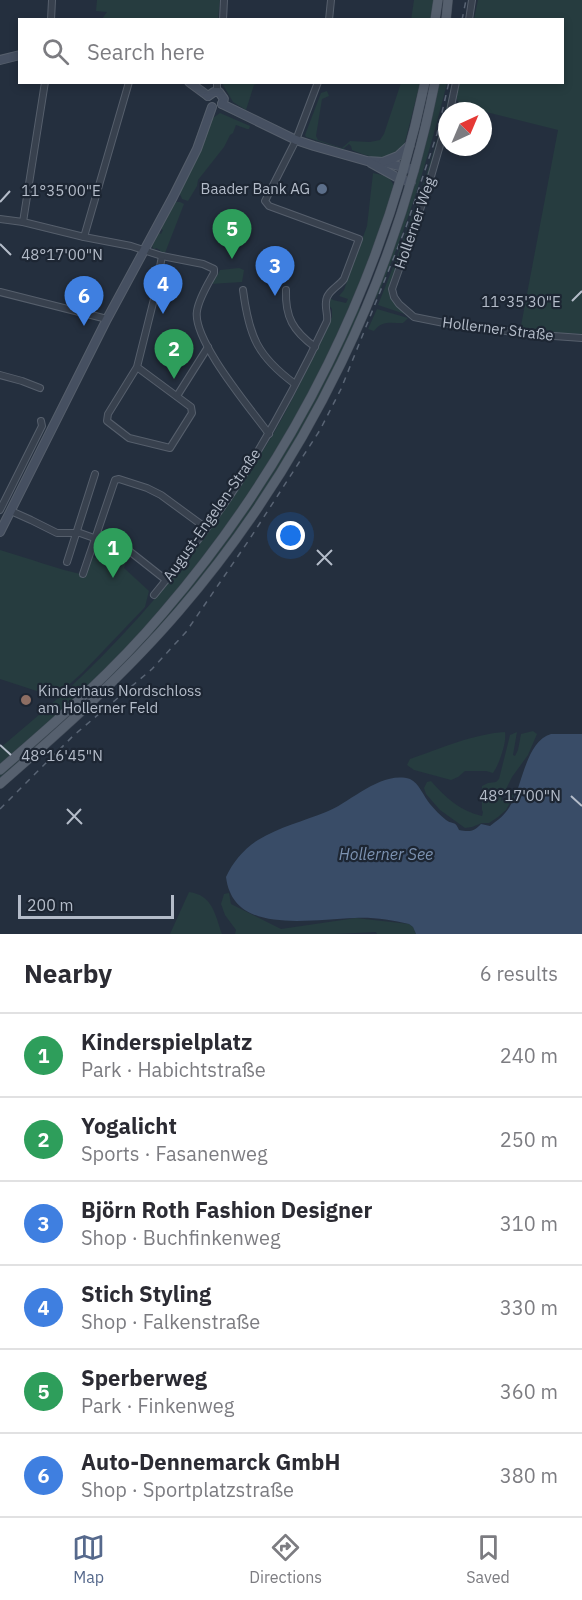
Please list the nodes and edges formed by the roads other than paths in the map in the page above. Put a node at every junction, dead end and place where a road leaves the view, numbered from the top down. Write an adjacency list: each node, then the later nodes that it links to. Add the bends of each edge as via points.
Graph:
1 (52, 0): 7 (street)
2 (224, 0): 8 (street)
3 (332, 0): 9 (street)
4 (438, 0): 10 (main road)
5 (448, 0): 11 (main road)
6 (472, 0): 12 (street)
7 (51, 18)
8 (222, 18)
9 (329, 18)
10 (435, 18)
11 (446, 18)
12 (469, 18)
13 (18, 56): 14 (street)
14 (0, 60)
15 (45, 84): 36 (street)
16 (128, 84): 37 (street)
17 (195, 84): 22 (street)
18 (317, 84): 26 (street)
19 (424, 84): 27 (main road)
20 (435, 84): 32 (main road)
21 (456, 84): 23 (street)
22 (214, 90): 24 (street, via 223,96); 25 (street, via 208,101)
23 (452, 102)
24 (222, 104): 25 (street); 26 (street)
25 (212, 107): 38 (street, via 194,154)
26 (296, 140): 29 (street); 47 (street, August-Engelen-Straße, via 266,204 359,239 344,279 325,300 327,321)
27 (410, 145): 30 (street); 31 (main road)
28 (438, 152): 43 (street, Hollerner Weg, via 392,289 399,304)
29 (367, 161): 30 (street); 33 (street)
30 (383, 162): 31 (street)
31 (404, 168): 32 (street); 33 (main road)
32 (414, 170): 34 (main road)
33 (400, 179): 34 (street); 66 (main road, via 383,235 346,327 297,425 253,495 198,572 148,630 92,688)
34 (411, 182): 67 (main road, via 384,264 344,357 263,500 207,577 142,653)
35 (0, 219): 36 (street)
36 (23, 222): 37 (street)
37 (84, 237): 38 (street)
38 (144, 250): 39 (street); 44 (street)
39 (162, 256): 46 (street, via 214,269 196,312); 48 (street)
40 (243, 290): 50 (street, via 250,330 260,349)
41 (286, 290): 47 (street, via 291,320 301,337)
42 (0, 292): 44 (street)
43 (414, 317): 45 (street, Hollerner Straße)
44 (107, 319): 57 (street)
45 (582, 338)
46 (208, 347): 52 (street); 54 (street)
47 (315, 347): 50 (street, August-Engelen-Straße)
48 (137, 367): 52 (street); 52 (street, via 108,414 109,424 129,438 170,448 192,410)
49 (0, 375): 51 (street)
50 (295, 384): 54 (street, August-Engelen-Straße)
51 (40, 388)
52 (177, 396)
53 (40, 421): 56 (street, via 42,426)
54 (268, 434): 58 (street, August-Engelen-Straße)
55 (95, 474): 60 (street)
56 (0, 510)
57 (11, 511): 59 (street); 60 (street, via 57,533)
58 (206, 528): 61 (street, via 161,495 118,479 114,481); 64 (street, August-Engelen-Straße)
59 (0, 532)
60 (76, 533): 61 (street); 62 (street)
61 (95, 539): 63 (street); 64 (street, via 128,550)
62 (67, 562)
63 (83, 574)
64 (166, 580): 65 (street, August-Engelen-Straße)
65 (154, 595)
66 (0, 770)
67 (0, 784)

